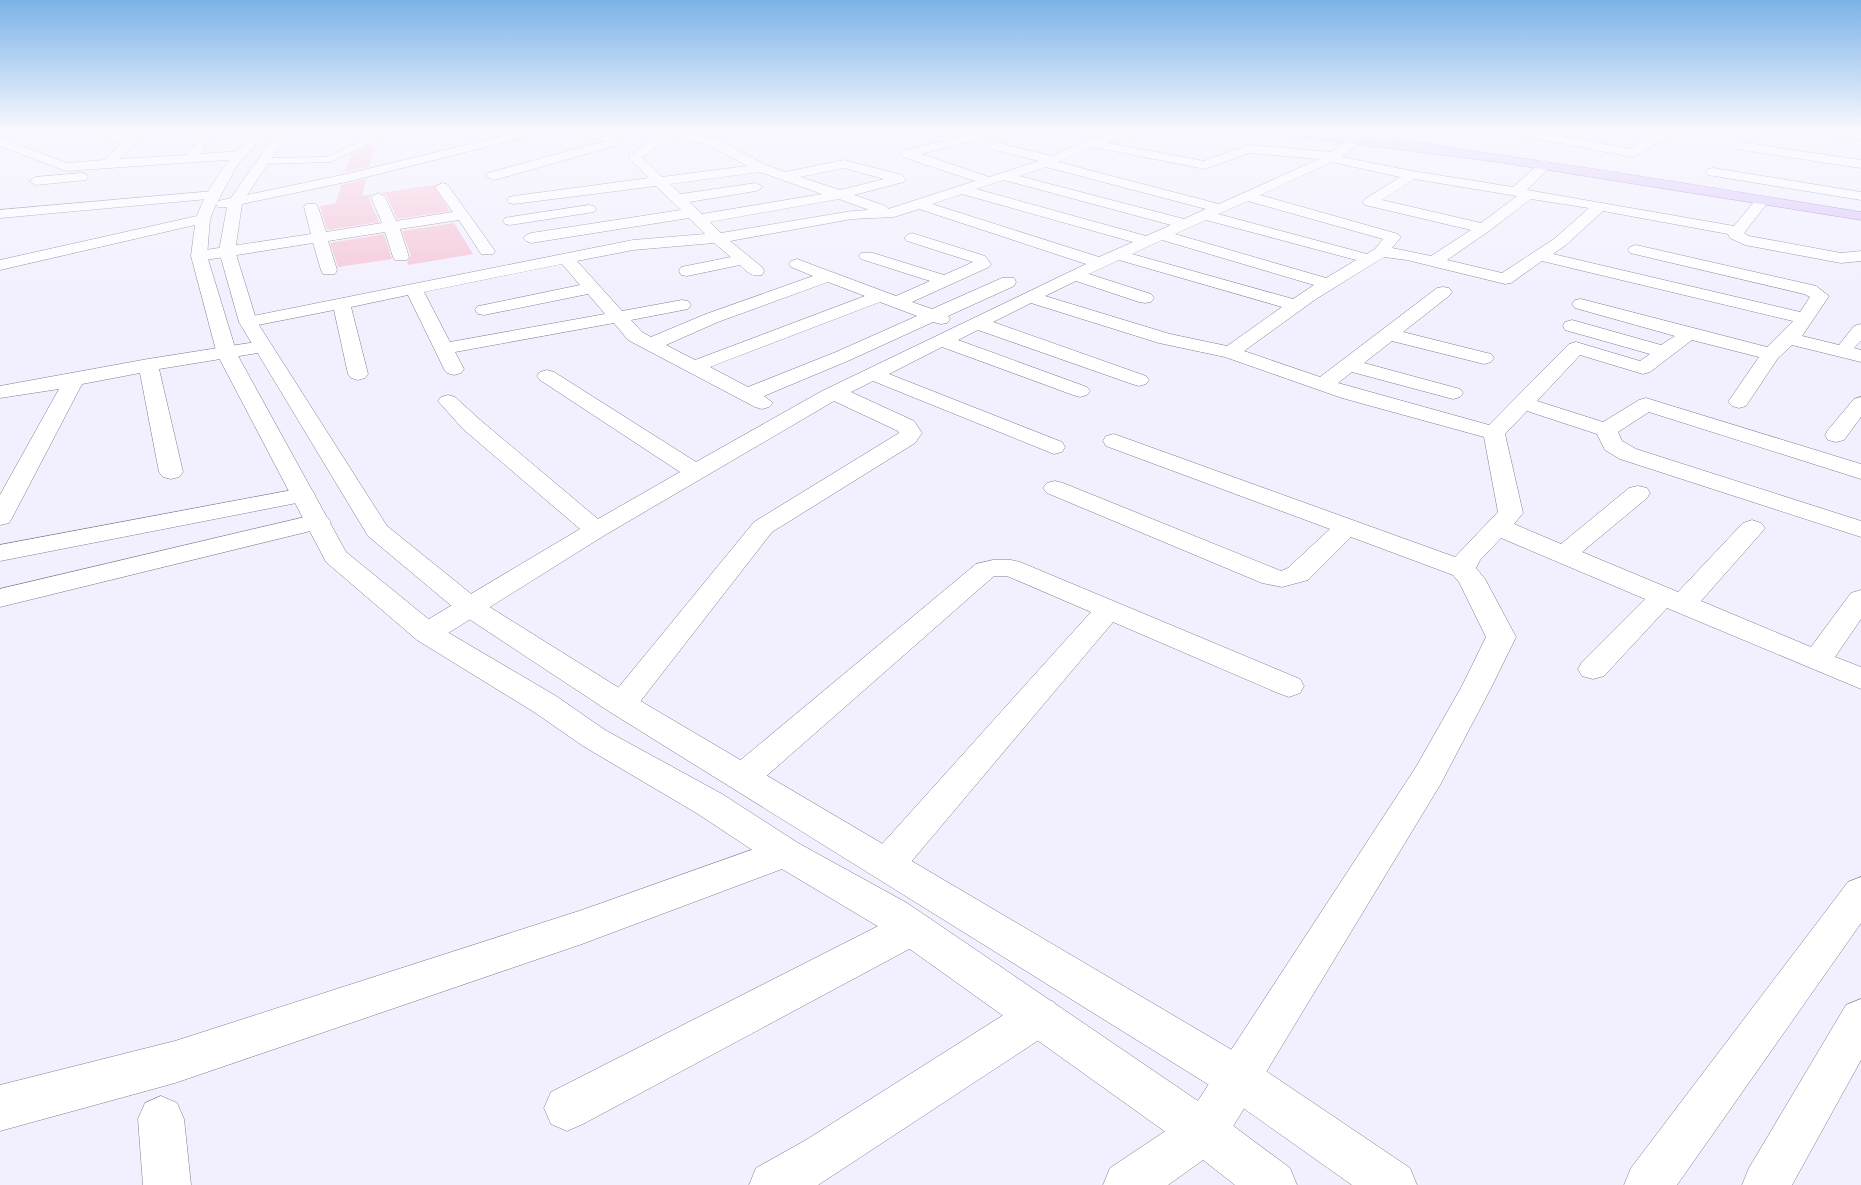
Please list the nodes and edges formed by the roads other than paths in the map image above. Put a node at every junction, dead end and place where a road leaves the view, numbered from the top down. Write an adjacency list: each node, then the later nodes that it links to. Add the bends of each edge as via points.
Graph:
1 (90, 184): 29 (street)
2 (227, 184): 33 (street)
3 (295, 184): 33 (street)
4 (314, 184): 33 (street)
5 (635, 184): 31 (street)
6 (664, 184): 28 (street)
7 (753, 184): 28 (street)
8 (808, 184): 24 (street)
9 (879, 184): 24 (street)
10 (918, 184): 22 (street)
11 (973, 184): 22 (street)
12 (1038, 184): 48 (street)
13 (1123, 184): 40 (street)
14 (1272, 184): 25 (street)
15 (1398, 184): 52 (street, via 1370,202)
16 (1469, 184): 23 (street)
17 (1530, 184): 23 (street)
18 (1662, 184): 32 (main road)
19 (1700, 184): 39 (main road)
20 (1789, 184): 26 (street)
21 (442, 187): 43 (street)
22 (955, 191): 34 (street); 58 (street)
23 (1523, 193): 35 (street); 52 (street)
24 (839, 195): 41 (street); 44 (street)
25 (1246, 196): 40 (street); 63 (street, via 1394,237)
26 (1861, 196)
27 (378, 197): 50 (street)
28 (677, 197): 30 (street); 44 (street)
29 (79, 198)
30 (656, 198)
31 (514, 200)
32 (1762, 201): 45 (main road); 53 (street)
33 (213, 204): 38 (street); 46 (street); 62 (street); 72 (street)
34 (918, 204): 41 (street); 69 (street)
35 (1600, 206): 53 (street); 65 (street)
36 (310, 207): 54 (street)
37 (598, 207): 47 (street)
38 (57, 209): 42 (street); 46 (street)
39 (1861, 211)
40 (1211, 212): 48 (street); 63 (street)
41 (894, 213): 51 (street, via 852,215)
42 (0, 214)
43 (463, 215): 50 (street); 61 (street)
44 (696, 216): 55 (street); 56 (street)
45 (1861, 216)
46 (81, 220): 49 (street)
47 (510, 221)
48 (1185, 224): 58 (street)
49 (37, 225)
50 (391, 226): 54 (street); 67 (street)
51 (780, 228): 56 (street); 59 (street)
52 (1484, 228): 71 (street)
53 (1738, 231): 66 (street, via 1735,235 1745,240 1841,258)
54 (319, 236): 62 (street); 74 (street)
55 (531, 238)
56 (718, 238): 68 (street, via 634,245); 70 (street)
57 (912, 238): 81 (street, via 983,262 981,266)
58 (1154, 238): 69 (street); 83 (street)
59 (794, 241)
60 (1636, 250): 100 (street, via 1818,293 1819,298)
61 (487, 251)
62 (213, 253): 104 (street); 111 (street)
63 (1375, 255): 71 (street, via 1407,255); 83 (street)
64 (867, 256): 81 (street)
65 (1540, 256): 71 (street, via 1505,279); 100 (street)
66 (1861, 256)
67 (401, 257)
68 (566, 259): 78 (street); 85 (street)
69 (1109, 259): 79 (street); 94 (street)
70 (743, 260): 76 (street); 77 (street)
71 (1434, 261)
72 (0, 264)
73 (797, 264): 80 (street)
74 (329, 270)
75 (596, 270): 78 (street)
76 (687, 271)
77 (756, 271)
78 (578, 273): 84 (street)
79 (1074, 275): 88 (street); 89 (street)
80 (828, 276): 87 (street); 106 (street)
81 (946, 281): 90 (street)
82 (1008, 282): 96 (street)
83 (1328, 284): 94 (street)
84 (593, 288): 95 (street); 97 (street)
85 (414, 290): 91 (street); 107 (street)
86 (1443, 292): 102 (street)
87 (880, 296): 90 (street); 116 (street)
88 (1030, 297): 98 (street); 109 (street, via 1166,339)
89 (1145, 298)
90 (897, 302): 96 (street)
91 (341, 304): 104 (street); 118 (street)
92 (1581, 304): 103 (street)
93 (682, 305): 97 (street)
94 (1296, 305): 109 (street)
95 (484, 310)
96 (931, 315): 98 (street); 128 (street, via 795,377)
97 (619, 317): 106 (street, via 635,336); 107 (street)
98 (971, 326): 105 (street); 122 (street)
99 (1572, 326): 110 (street)
100 (1796, 329): 108 (street); 112 (street)
101 (1861, 330): 108 (street)
102 (1387, 334): 113 (street); 115 (street)
103 (1689, 334): 110 (street); 112 (street)
104 (255, 335): 111 (street); 139 (street)
105 (941, 340): 119 (street); 124 (street)
106 (650, 344): 116 (street)
107 (443, 349): 117 (street)
108 (1857, 349)
109 (1230, 352): 123 (street)
110 (1664, 352): 131 (street, via 1643,368 1576,348)
111 (226, 354): 114 (street); 139 (street)
112 (1771, 354): 130 (street)
113 (1484, 358)
114 (148, 365): 121 (street); 140 (street)
115 (1348, 365): 123 (street); 127 (street)
116 (694, 367): 128 (street)
117 (454, 369)
118 (358, 374)
119 (872, 374): 126 (street); 138 (street)
120 (547, 376): 141 (street)
121 (74, 380): 125 (street, via 37,376); 146 (street)
122 (1139, 380)
123 (1323, 385): 135 (street)
124 (1080, 391)
125 (0, 392)
126 (834, 393): 133 (street); 166 (street, via 906,426 911,433 763,527)
127 (1453, 393)
128 (747, 395): 133 (street)
129 (448, 401): 152 (street)
130 (1739, 402)
131 (1522, 403): 134 (street); 135 (street)
132 (1861, 403): 136 (street)
133 (790, 418): 141 (street)
134 (1606, 430): 142 (street, via 1646,404); 151 (street, via 1613,445 1628,454)
135 (1494, 433): 148 (street, via 1511,513)
136 (1836, 435)
137 (1114, 441): 149 (street)
138 (1054, 447)
139 (307, 458): 145 (street); 159 (street, via 377,531)
140 (171, 472)
141 (696, 472): 152 (street)
142 (1861, 472)
143 (1055, 488): 149 (street, via 1282,578 1298,574)
144 (1638, 493): 154 (street)
145 (303, 495): 147 (street); 153 (street)
146 (0, 518)
147 (318, 522): 156 (street); 161 (street, via 336,556)
148 (1498, 526): 154 (street); 155 (street, via 1468,557)
149 (1348, 527): 155 (street)
150 (1752, 528): 158 (street)
151 (1861, 529)
152 (596, 530): 159 (street)
153 (0, 552)
154 (1564, 554): 158 (street)
155 (1462, 569): 174 (street, via 1471,579 1501,637 1428,776)
156 (0, 598)
157 (1861, 599): 162 (street)
158 (1673, 600): 162 (street); 163 (street)
159 (470, 607): 161 (street); 166 (street)
160 (1109, 609): 165 (street); 167 (street, via 1011,568 986,570); 169 (street)
161 (428, 633): 168 (street, via 545,704 594,738 710,804)
162 (1817, 660): 164 (street)
163 (1593, 669)
164 (1861, 679)
165 (1289, 686)
166 (621, 704): 167 (street)
167 (743, 777): 169 (street)
168 (784, 853): 171 (street); 175 (street, via 582,927 175,1062)
169 (887, 864): 174 (street)
170 (1861, 893): 184 (street)
171 (912, 928): 172 (street); 176 (street)
172 (1039, 1016): 178 (street); 180 (street)
173 (1861, 1019): 185 (street)
174 (1238, 1078): 178 (street); 183 (street)
175 (0, 1108)
176 (567, 1108)
177 (161, 1119): 179 (street)
178 (1204, 1132): 181 (street); 182 (street)
179 (167, 1185)
180 (773, 1185)
181 (1127, 1185)
182 (1273, 1185)
183 (1393, 1185)
184 (1648, 1185)
185 (1766, 1185)

